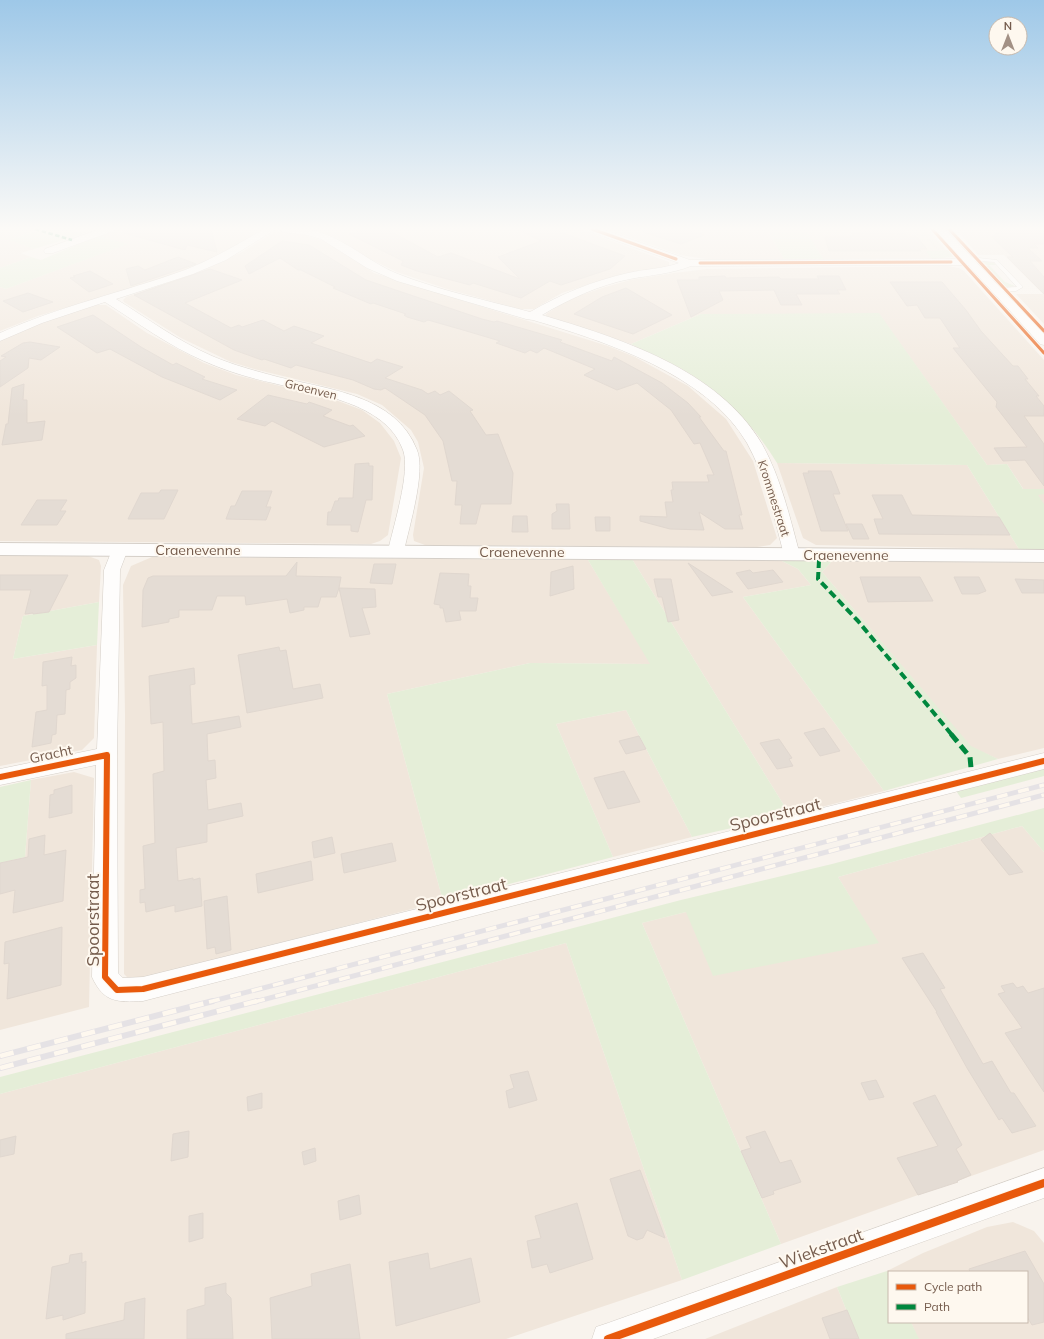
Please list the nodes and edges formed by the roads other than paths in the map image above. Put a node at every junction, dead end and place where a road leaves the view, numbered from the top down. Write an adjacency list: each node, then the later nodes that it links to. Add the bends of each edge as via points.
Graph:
1 (131, 291): 5 (street)
2 (443, 291): 6 (street, Krommestraat)
3 (579, 291): 6 (street)
4 (997, 291): 8 (street)
5 (108, 299): 7 (street, via 38,320); 11 (street, Groenven, via 209,359 245,372 335,394 364,404 384,416 401,433 410,451 412,471)
6 (530, 317): 12 (street, Krommestraat, via 630,348 654,359 696,383 729,411 746,429 758,450)
7 (0, 337)
8 (1044, 341)
9 (0, 549): 10 (street, Craenevenne)
10 (120, 550): 11 (street, Craenevenne); 14 (street, Spoorstraat, via 112,570)
11 (396, 551): 12 (street, Craenevenne)
12 (792, 555): 13 (street, Craenevenne)
13 (1044, 556)
14 (107, 755): 15 (street, Spoorstraat, via 105,977 117,990 142,989 975,773); 16 (street, Gracht)
15 (1044, 761)
16 (0, 777)
17 (1042, 1188): 18 (street, Wiekstraat)
18 (608, 1339)

